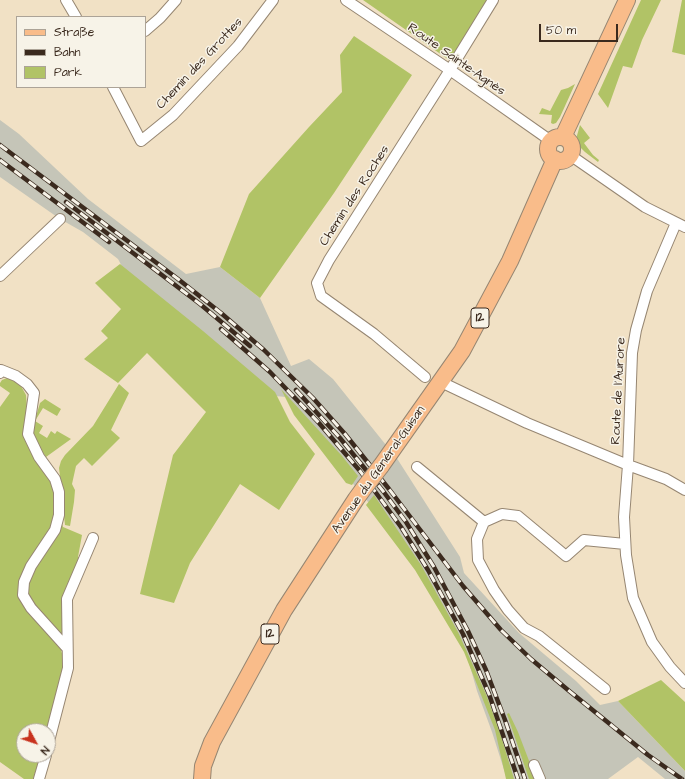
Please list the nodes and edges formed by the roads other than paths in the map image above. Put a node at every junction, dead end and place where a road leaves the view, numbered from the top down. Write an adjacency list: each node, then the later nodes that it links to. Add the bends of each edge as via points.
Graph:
1 (66, 0): 7 (street)
2 (176, 0): 8 (street)
3 (274, 0): 10 (street, Chemin des Grottes, via 238,46 173,115 141,141)
4 (346, 0): 9 (street, Route Sainte-Agnès)
5 (493, 0): 9 (street, Chemin des Roches)
6 (627, 0): 11 (main road)
7 (75, 16)
8 (146, 30)
9 (450, 70): 11 (street, Route Sainte-Agnès); 17 (street, Chemin des Roches, via 329,260 317,283 320,296 374,334)
10 (114, 88)
11 (557, 139): 12 (main road, via 548,150 550,154)
12 (562, 157): 14 (street); 18 (main road, Avenue du Général-Guisan / 12, via 462,351)
13 (60, 220): 15 (street)
14 (680, 225): 19 (street, Route de l'Aurore, via 647,291 636,330 632,353)
15 (0, 276)
16 (0, 373): 25 (street, via 1,370 16,376 34,393 28,434 39,457 55,479 59,492 55,530 30,566 24,582 23,595 31,608)
17 (425, 376)
18 (441, 382): 19 (street, via 527,423); 32 (main road, Avenue du Général-Guisan / 12, bridge, via 356,499 284,610 212,742 203,766)
19 (628, 465): 21 (street, via 666,479); 24 (street, Route de l'Aurore, via 624,517)
20 (418, 467): 22 (street)
21 (685, 490)
22 (484, 522): 24 (street, via 502,514 518,516 566,556 584,540); 27 (street, via 477,539 478,560 508,610 524,628 539,636)
23 (92, 538): 25 (street, via 67,599)
24 (625, 544): 26 (street, Route de l'Aurore, via 633,598 652,642)
25 (67, 648): 28 (street, via 68,668)
26 (685, 683)
27 (605, 689)
28 (54, 723)
29 (44, 763): 31 (street)
30 (534, 765): 33 (street)
31 (39, 779)
32 (202, 779)
33 (540, 779)

